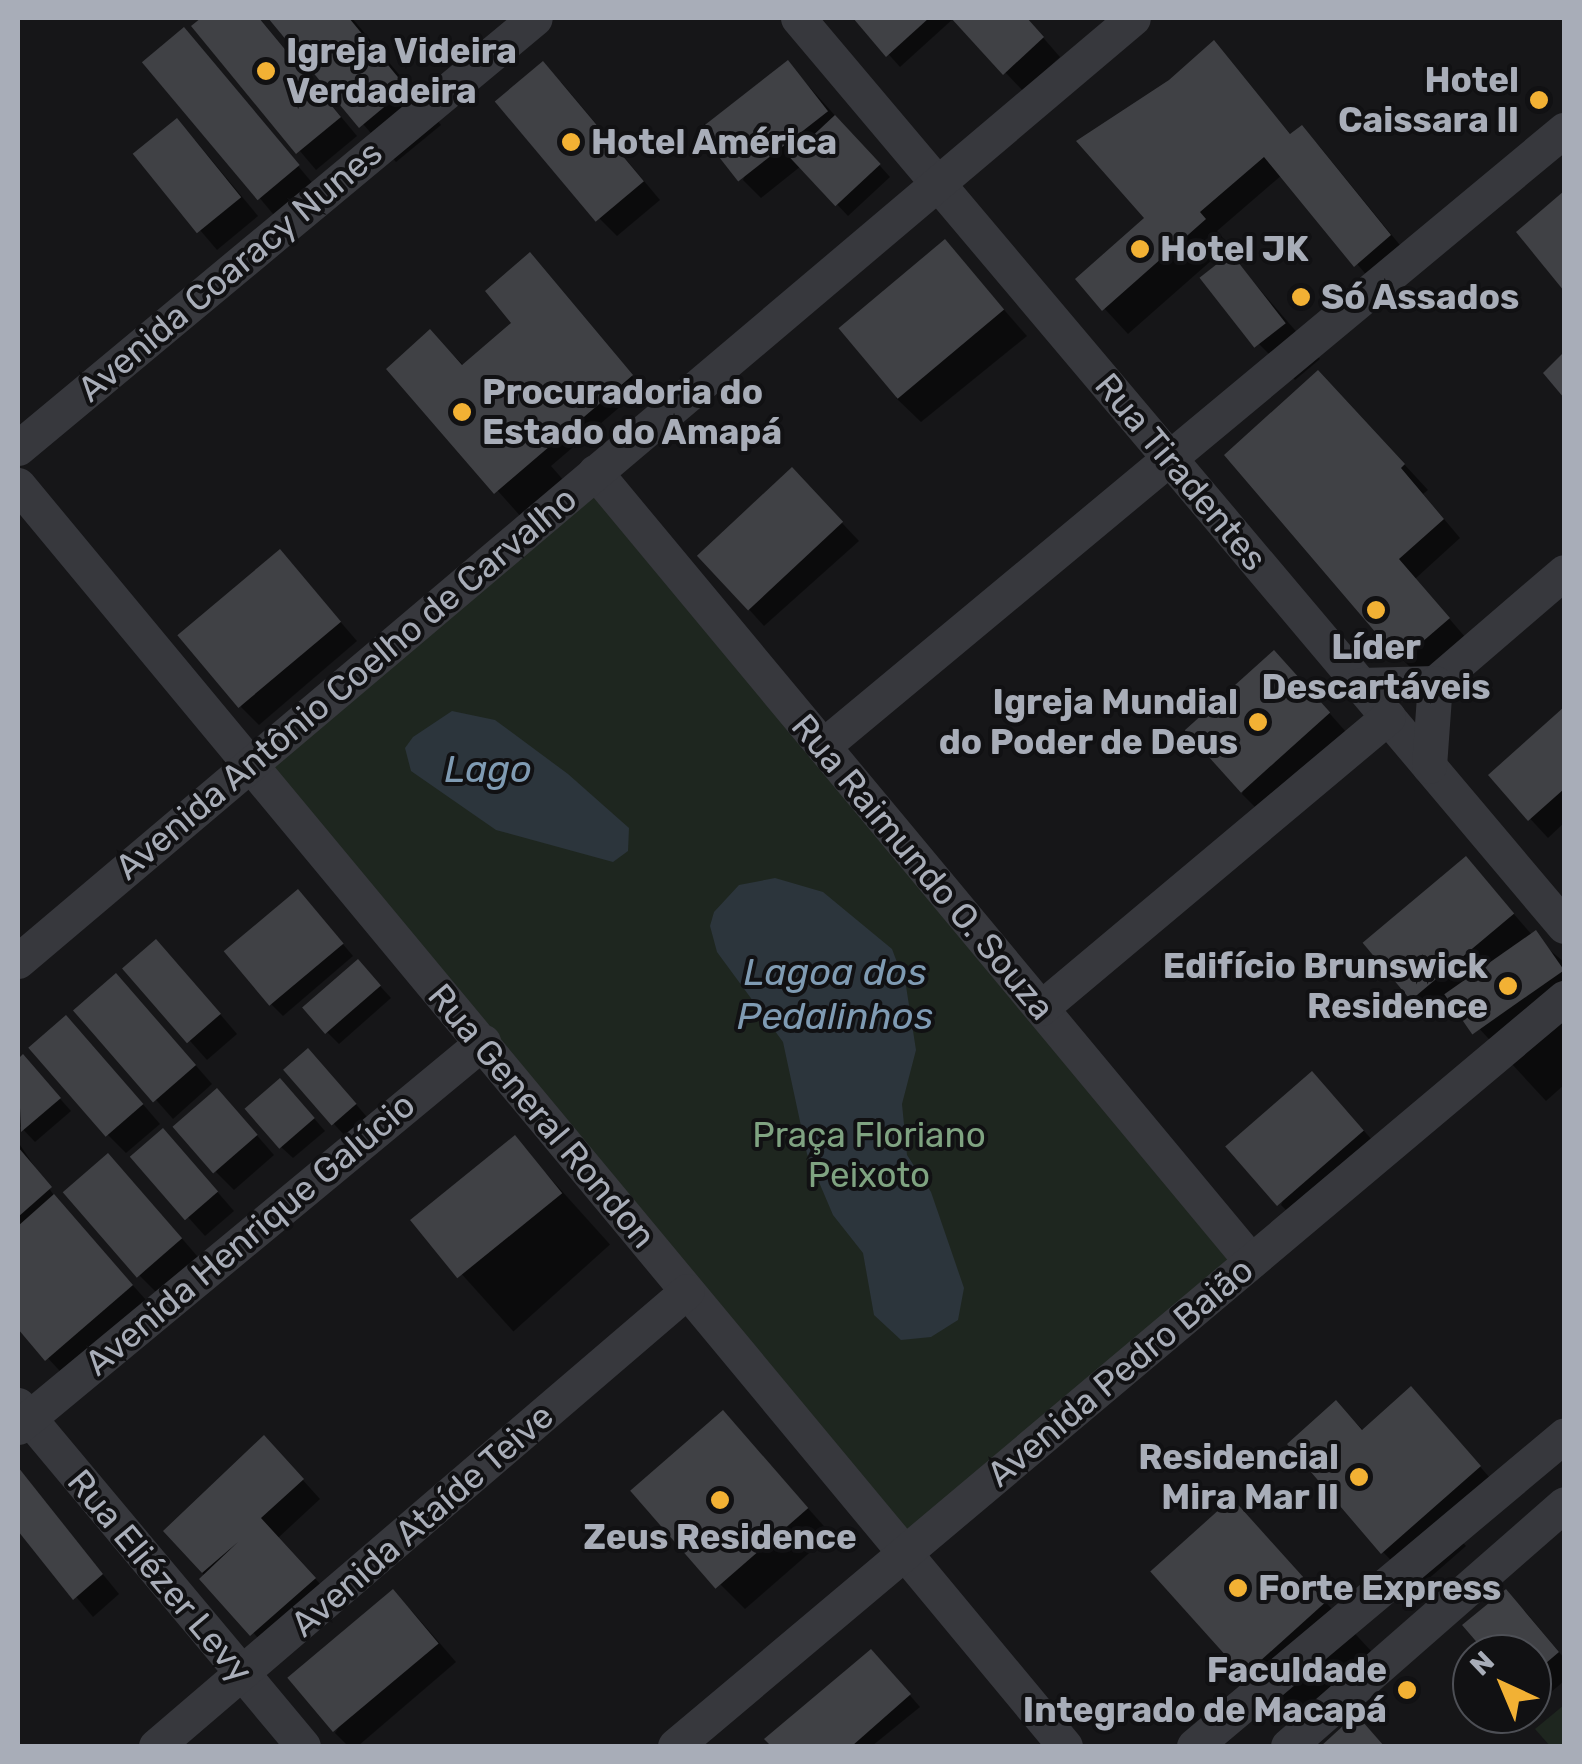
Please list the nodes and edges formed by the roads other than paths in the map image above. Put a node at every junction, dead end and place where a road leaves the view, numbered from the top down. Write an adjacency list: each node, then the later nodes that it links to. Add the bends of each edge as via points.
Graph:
1 (535, 18): 6 (street, Avenida Coaracy Nunes)
2 (798, 18): 5 (street, Rua Tiradentes)
3 (1133, 18): 5 (street, Avenida Antônio Coelho de Carvalho)
4 (1564, 130): 7 (street)
5 (935, 185): 7 (street, Rua Tiradentes); 8 (street, Avenida Antônio Coelho de Carvalho)
6 (18, 448)
7 (1168, 457): 12 (street, Rua Tiradentes); 14 (street)
8 (595, 472): 14 (street, Rua Raimundo O. Souza); 15 (street, Avenida Antônio Coelho de Carvalho)
9 (18, 485): 15 (street, Rua General Rondon)
10 (1564, 572): 11 (street)
11 (1435, 683): 12 (street); 16 (street)
12 (1362, 686): 13 (street, Rua Tiradentes)
13 (1388, 717): 16 (street, Rua Tiradentes); 20 (street)
14 (824, 746): 20 (street, Rua Raimundo O. Souza)
15 (251, 764): 18 (street, Avenida Antônio Coelho de Carvalho); 21 (street, Rua General Rondon)
16 (1429, 766): 17 (street, Rua Tiradentes)
17 (1564, 926)
18 (18, 961)
19 (1564, 998): 22 (street, Avenida Pedro Baião)
20 (1041, 1008): 22 (street, Rua Raimundo O. Souza)
21 (483, 1042): 23 (street, Rua General Rondon); 24 (street, Avenida Henrique Galúcio)
22 (1252, 1262): 27 (street, Avenida Pedro Baião)
23 (687, 1292): 27 (street, Rua General Rondon); 30 (street, Avenida Ataíde Teive)
24 (21, 1416): 30 (street, Rua Eliézer Levy)
25 (1564, 1435): 28 (street)
26 (1564, 1504): 29 (street)
27 (904, 1553): 33 (street, Avenida Pedro Baião); 34 (street, Rua General Rondon)
28 (1357, 1610): 29 (street); 35 (street)
29 (1394, 1654): 36 (street)
30 (243, 1674): 31 (street, Avenida Ataíde Teive); 32 (street, Rua Eliézer Levy)
31 (156, 1746)
32 (303, 1746)
33 (675, 1746)
34 (1066, 1746)
35 (1194, 1746)
36 (1288, 1746)

